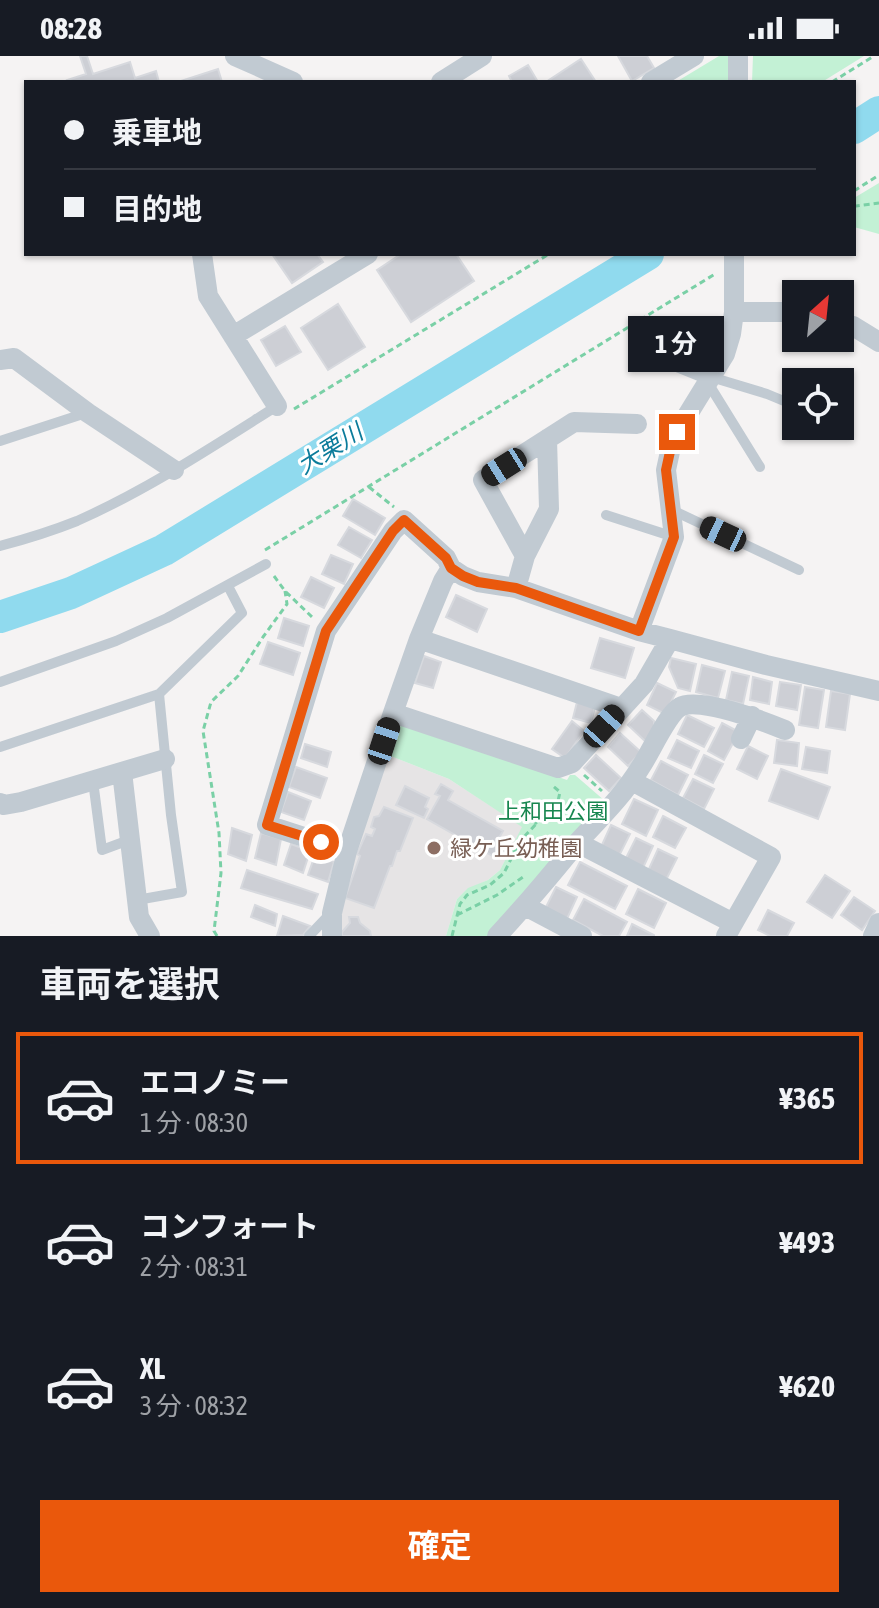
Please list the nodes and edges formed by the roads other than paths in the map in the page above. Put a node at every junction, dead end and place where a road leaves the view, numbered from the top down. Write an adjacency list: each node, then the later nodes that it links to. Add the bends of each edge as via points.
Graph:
1 (235, 56): 5 (street)
2 (482, 56): 6 (street)
3 (694, 56): 7 (street)
4 (738, 56): 8 (street)
5 (289, 80)
6 (444, 80)
7 (654, 80)
8 (738, 80)
9 (202, 256): 15 (street, via 208,296)
10 (365, 256): 15 (street)
11 (734, 256): 12 (street)
12 (734, 312): 13 (street); 19 (street, via 725,354)
13 (782, 312)
14 (854, 327): 16 (street)
15 (233, 336): 21 (street)
16 (879, 342)
17 (5, 355): 22 (street)
18 (662, 361): 19 (lane)
19 (709, 380): 20 (lane); 26 (lane); 28 (street, via 671,447 666,470)
20 (782, 400)
21 (277, 406): 27 (lane)
22 (88, 413): 25 (lane); 27 (street)
23 (637, 424): 24 (street, via 574,422)
24 (547, 439): 32 (street, via 549,509); 32 (street, via 483,480)
25 (0, 441)
26 (760, 467)
27 (174, 470): 31 (lane, via 75,521)
28 (672, 510): 30 (street); 35 (lane)
29 (606, 515): 30 (lane)
30 (674, 537): 38 (street)
31 (0, 546)
32 (525, 556): 37 (street)
33 (266, 564): 36 (lane)
34 (451, 568): 37 (street, via 478,582); 39 (street); 57 (street, via 404,520 326,631 267,825)
35 (799, 570)
36 (228, 586): 41 (lane, via 116,641); 43 (lane, via 242,613)
37 (516, 588): 38 (street)
38 (639, 631): 40 (street)
39 (419, 639): 44 (street); 45 (street)
40 (670, 639): 42 (street); 44 (street, via 644,684)
41 (0, 682)
42 (879, 691)
43 (159, 694): 49 (lane); 50 (lane)
44 (621, 708): 45 (street, via 572,763 558,768)
45 (393, 713): 57 (street)
46 (752, 716): 47 (street); 48 (street); 53 (street, via 694,703 680,706)
47 (785, 730)
48 (741, 739)
49 (0, 747)
50 (165, 759): 51 (street); 58 (lane, via 182,892)
51 (122, 772): 52 (street); 55 (street)
52 (93, 781): 54 (street); 55 (lane, via 102,850)
53 (632, 781): 56 (street); 62 (street, via 771,857)
54 (0, 803)
55 (129, 840): 58 (street)
56 (578, 843): 59 (street); 62 (street)
57 (347, 851): 60 (street)
58 (137, 900): 63 (street)
59 (525, 906): 66 (street); 67 (street)
60 (332, 913): 64 (lane); 65 (street)
61 (879, 923): 68 (street)
62 (729, 930)
63 (150, 936)
64 (309, 936)
65 (332, 936)
66 (497, 936)
67 (582, 936)
68 (873, 936)

